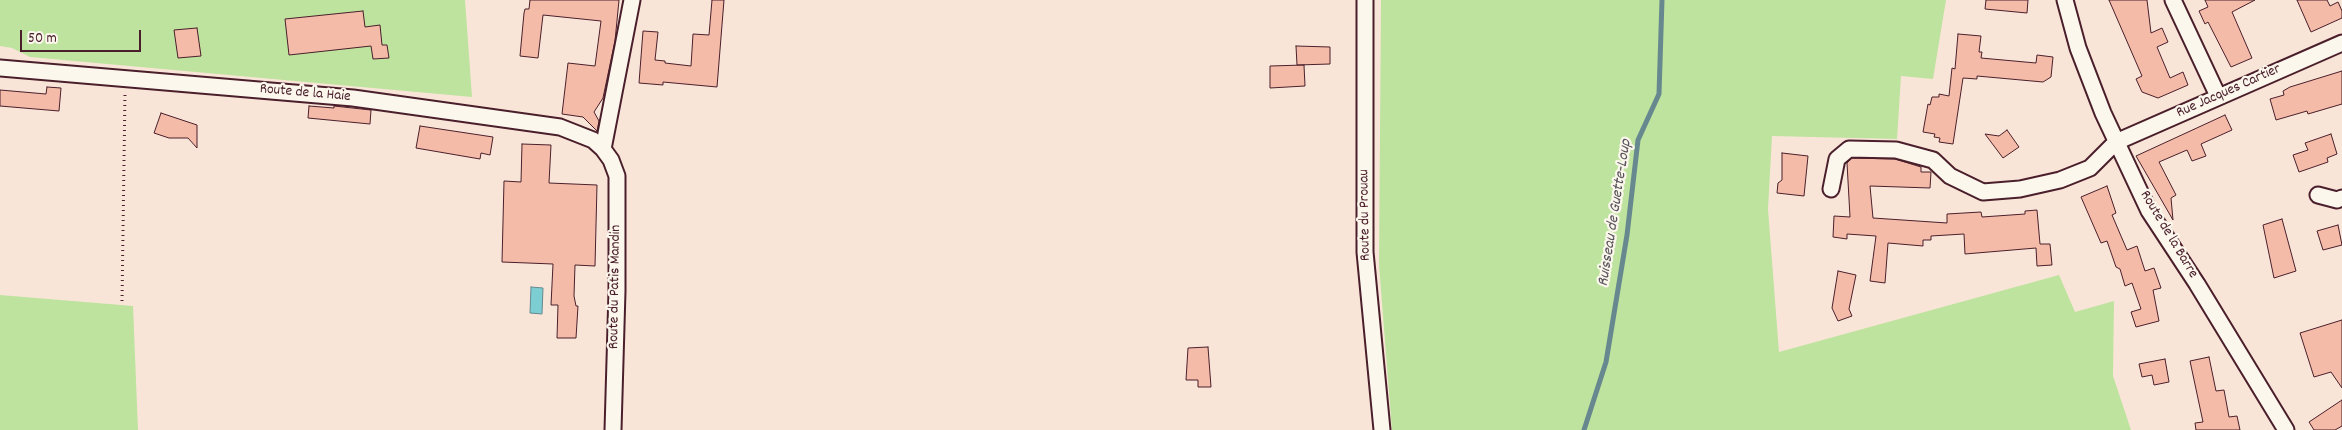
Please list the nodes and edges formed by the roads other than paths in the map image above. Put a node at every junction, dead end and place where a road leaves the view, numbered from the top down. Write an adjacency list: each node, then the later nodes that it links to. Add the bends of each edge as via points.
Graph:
1 (632, 0): 9 (street)
2 (1365, 0): 14 (street, Route du Prouau, via 1365,252)
3 (2065, 0): 8 (street, Route de la Barre, via 2078,48)
4 (2173, 0): 7 (street)
5 (2342, 43): 7 (street, Rue Jacques Cartier)
6 (0, 68): 9 (street, Route de la Haie, via 353,98 560,127 593,140)
7 (2218, 96): 8 (street, Rue Jacques Cartier)
8 (2116, 142): 10 (street, via 2090,168 2060,180 2020,189 1983,192 1950,176 1932,160 1896,150 1849,149 1837,159); 15 (street, Route de la Barre, via 2149,211)
9 (603, 148): 13 (street, Route du Patis Mandin, via 617,176)
10 (1831, 189)
11 (2318, 195): 12 (street, via 2337,200)
12 (2342, 198)
13 (613, 430)
14 (1382, 430)
15 (2286, 430)

